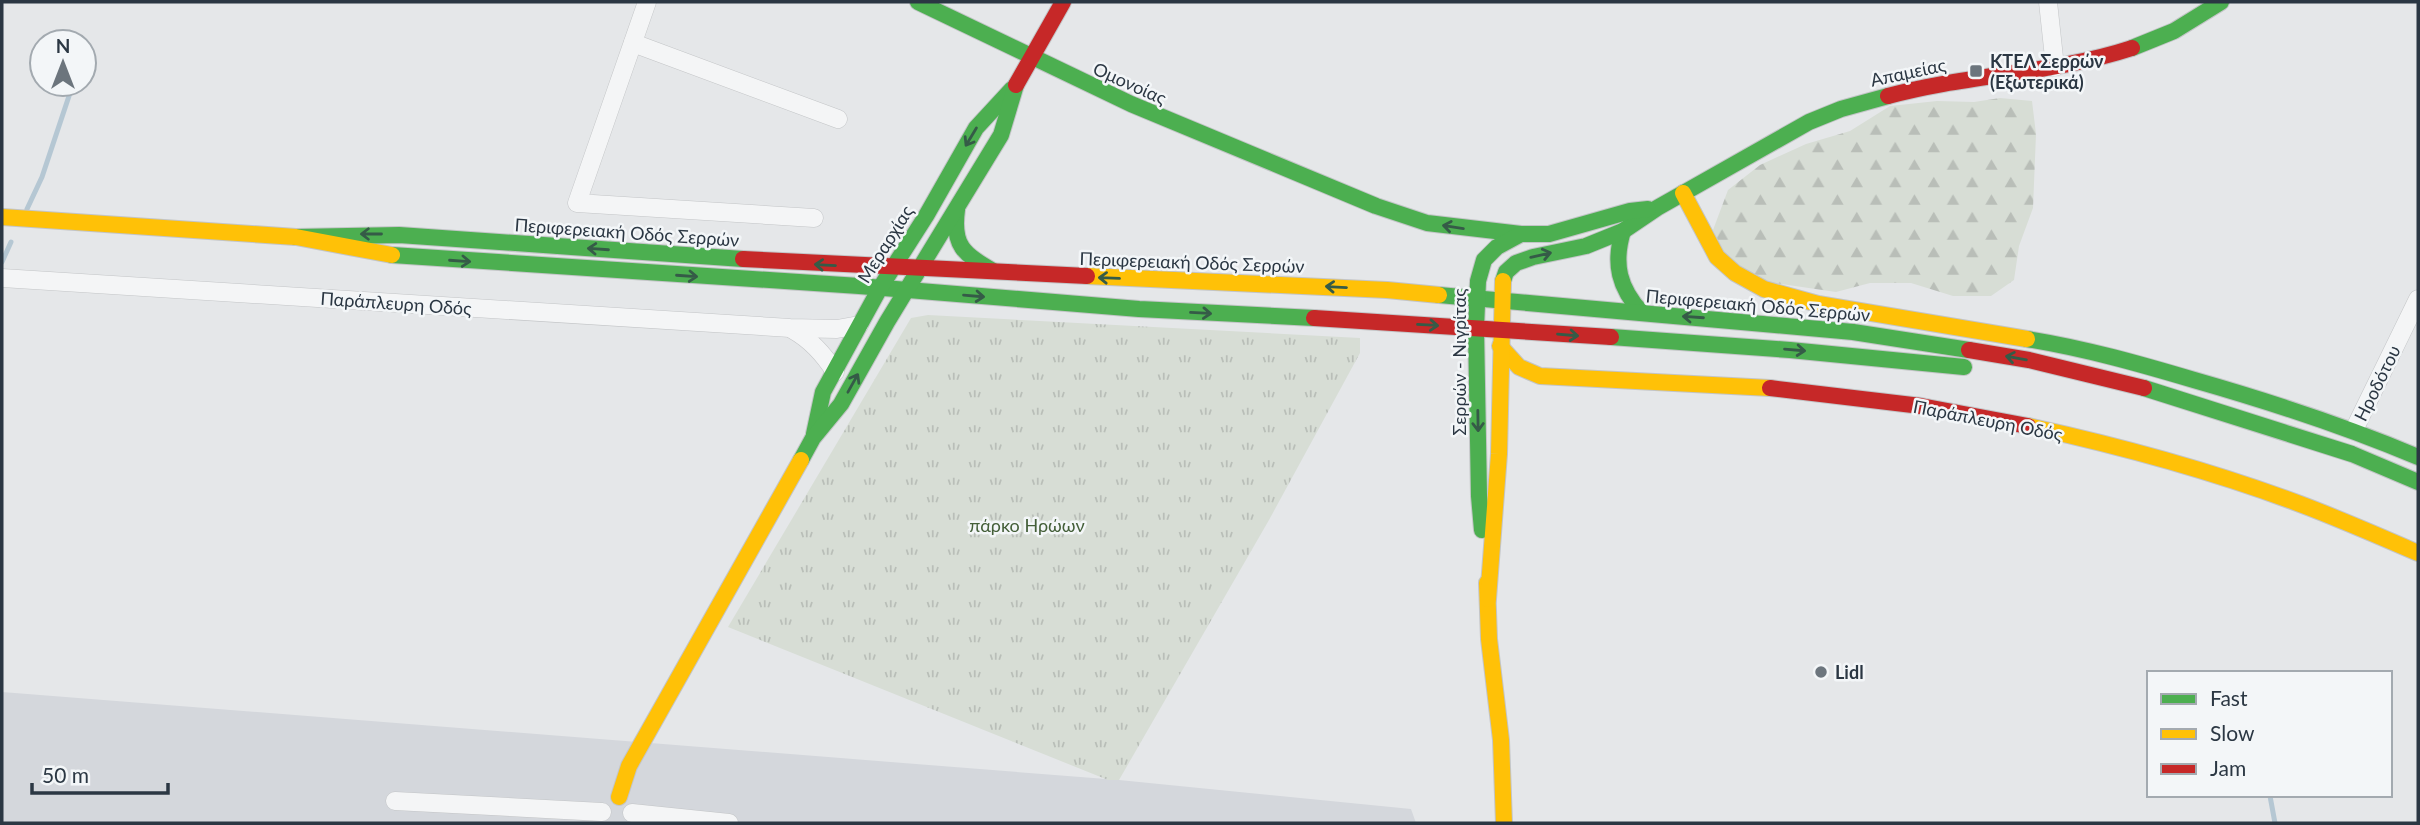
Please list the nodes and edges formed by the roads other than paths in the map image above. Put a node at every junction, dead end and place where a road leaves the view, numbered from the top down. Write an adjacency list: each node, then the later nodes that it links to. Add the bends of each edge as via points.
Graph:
1 (647, 2): 6 (street)
2 (918, 2): 7 (main road, Ομονοίας)
3 (1063, 2): 7 (main road, Μεραρχίας)
4 (2048, 2): 8 (street)
5 (2221, 2): 8 (main road, Απαμείας, via 2155,40)
6 (633, 43): 10 (street); 15 (street, via 577,203)
7 (1031, 58): 9 (main road, Μεραρχίας); 17 (main road, Ομονοίας, one-way to 7, via 1427,223 1332,188)
8 (2055, 68): 11 (main road, Απαμείας, via 1924,86 1841,109 1785,134)
9 (1016, 85): 13 (main road, Μεραρχίας, via 1001,135); 19 (main road, Μεραρχίας, one-way to 19, via 976,128)
10 (838, 119)
11 (1684, 193): 12 (main road, Απαμείας); 38 (main road, via 1717,257 1735,273 1773,292 2141,364)
12 (1657, 208): 16 (main road, Σερρών - Νιγρίτας); 17 (main road, Σερρών - Νιγρίτας, via 1549,234)
13 (957, 210): 20 (main road, Μεραρχίας); 21 (main road, via 956,243)
14 (2, 217): 18 (main road, Περιφερειακή Οδός Σερρών)
15 (814, 218)
16 (1623, 231): 27 (main road, Σερρών - Νιγρίτας, one-way to 16, via 1506,272 1516,263 1586,246); 28 (main road, via 1617,274)
17 (1521, 234): 25 (main road, Σερρών - Νιγρίτας, via 1484,260)
18 (296, 237): 19 (main road, Περιφερειακή Οδός Σερρών, one-way to 18, via 399,235); 23 (main road, Περιφερειακή Οδός Σερρών, one-way to 23, via 397,256)
19 (893, 268): 20 (main road, Περιφερειακή Οδός Σερρών); 23 (main road, Μεραρχίας)
20 (920, 269): 21 (main road, Περιφερειακή Οδός Σερρών); 24 (main road, Μεραρχίας)
21 (995, 273): 25 (main road, Περιφερειακή Οδός Σερρών, one-way to 21, via 1246,282)
22 (2, 278): 30 (street, Παράπλευρη Οδός)
23 (880, 288): 24 (main road, Περιφερειακή Οδός Σερρών); 29 (main road, Μεραρχίας)
24 (906, 291): 31 (main road, Περιφερειακή Οδός Σερρών, one-way to 31); 39 (main road, Μεραρχίας, one-way to 24, via 841,404)
25 (1478, 298): 27 (main road, Περιφερειακή Οδός Σερρών); 31 (main road, Σερρών - Νιγρίτας)
26 (2418, 299): 38 (street, Ηροδότου)
27 (1503, 300): 28 (main road, Περιφερειακή Οδός Σερρών); 32 (main road, Σερρών - Νιγρίτας)
28 (1642, 313): 35 (main road, Περιφερειακή Οδός Σερρών, one-way to 28, via 1928,342)
29 (859, 325): 30 (street, Παράπλευρη Οδός); 34 (main road, Μεραρχίας)
30 (790, 328): 34 (street, via 808,338)
31 (1476, 328): 32 (main road, Περιφερειακή Οδός Σερρών); 43 (main road, Σερρών - Νιγρίτας, one-way to 43, via 1479,496)
32 (1500, 329): 33 (main road, Σερρών - Νιγρίτας); 35 (main road, Περιφερειακή Οδός Σερρών, one-way to 35, via 1790,350 2027,374)
33 (1500, 346): 36 (main road, via 1519,367); 37 (main road, Σερρών - Νιγρίτας)
34 (835, 372): 39 (main road, Μεραρχίας, via 823,392)
35 (2082, 374): 41 (main road, Περιφερειακή Οδός Σερρών, via 2154,391 2352,454)
36 (1540, 376): 37 (main road, via 1518,384); 42 (main road, Παράπλευρη Οδός, via 1817,393 2005,422 2143,453 2283,498)
37 (1499, 414): 43 (main road, Σερρών - Νιγρίτας)
38 (2354, 430): 40 (main road)
39 (813, 438): 44 (main road, Μεραρχίας, via 629,766)
40 (2418, 457)
41 (2418, 482)
42 (2418, 553)
43 (1488, 599): 49 (main road, Σερρών - Νιγρίτας)
44 (619, 797): 46 (street, via 606,802); 47 (street, via 628,801)
45 (395, 801): 46 (street)
46 (605, 818)
47 (630, 818): 48 (street)
48 (729, 823)
49 (1504, 823)

